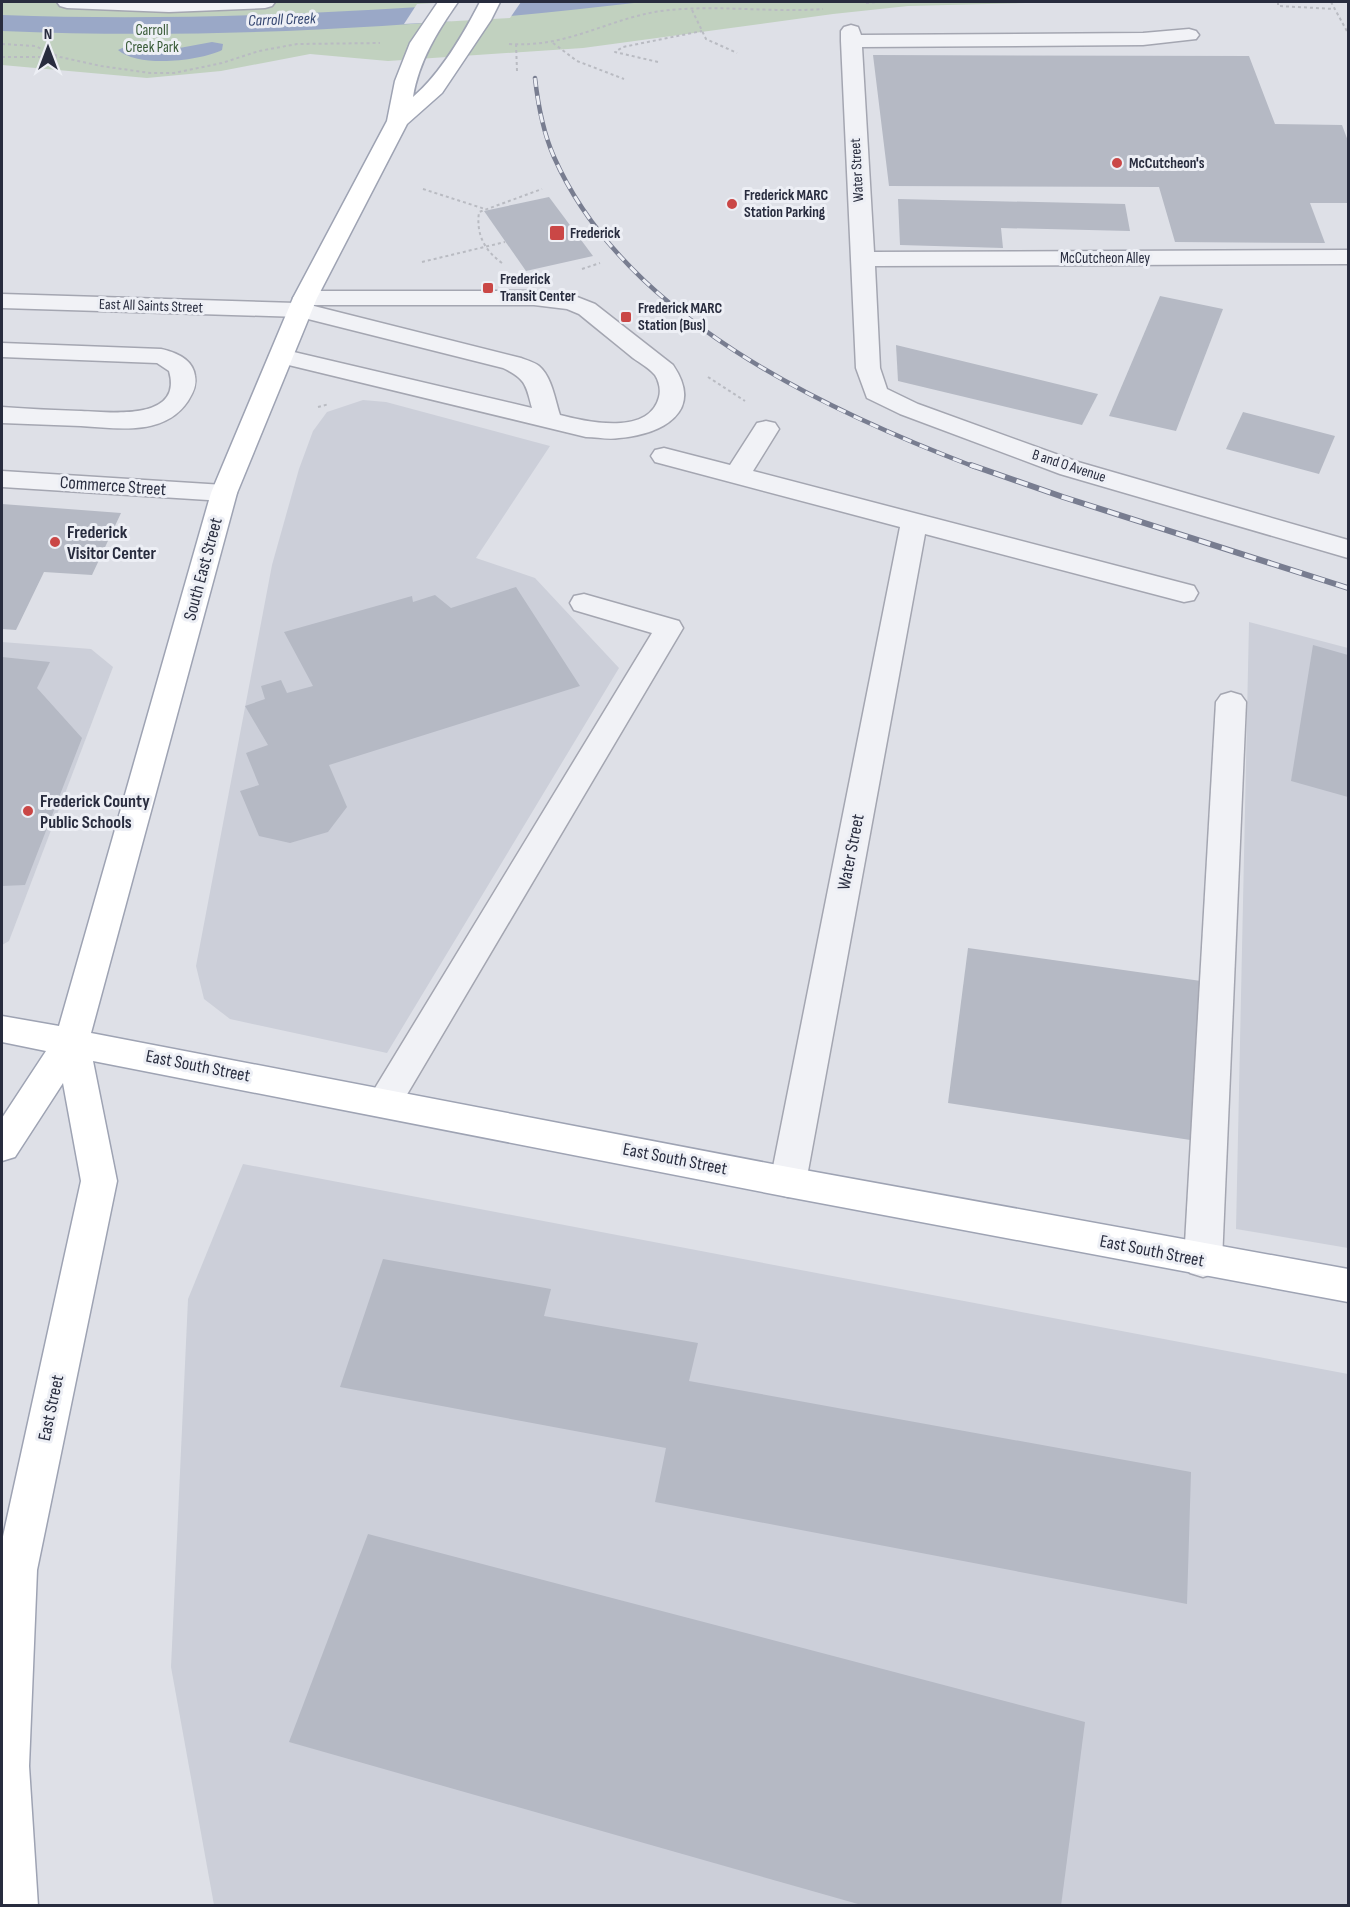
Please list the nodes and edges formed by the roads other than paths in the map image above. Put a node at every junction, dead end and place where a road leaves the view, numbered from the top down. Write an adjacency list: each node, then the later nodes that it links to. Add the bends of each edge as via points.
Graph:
1 (67, 2): 2 (street, via 169,6)
2 (265, 2)
3 (448, 2): 6 (main road, South East Street, via 420,43 405,81)
4 (485, 11): 6 (main road, South East Street, via 435,89)
5 (1189, 35): 8 (street, Water Street, via 1143,39 851,36)
6 (398, 121): 10 (main road, South East Street)
7 (1348, 257): 8 (street, McCutcheon Alley)
8 (862, 259): 11 (street, Water Street)
9 (2, 301): 10 (street, East All Saints Street)
10 (303, 304): 13 (main road, South East Street); 15 (street, via 530,371 539,386); 15 (street, via 534,298 572,302 587,309 664,370 673,391 669,407 642,427 616,431 586,429)
11 (864, 309): 22 (street, B and O Avenue, via 868,369 876,393 1069,468)
12 (2, 350): 14 (street, via 161,356 182,369 184,378 173,405 133,421)
13 (281, 356): 15 (street); 20 (main road, South East Street)
14 (2, 415)
15 (548, 420)
16 (766, 429): 18 (street)
17 (664, 456): 18 (street)
18 (737, 476): 21 (street)
19 (2, 479): 20 (street, Commerce Street)
20 (224, 493): 27 (main road, South East Street)
21 (914, 522): 23 (street); 30 (street, Water Street)
22 (1348, 549)
23 (1184, 593)
24 (584, 603): 28 (street, via 669,628)
25 (1231, 702): 31 (street)
26 (2, 1029): 27 (main road, East South Street)
27 (72, 1041): 28 (main road, East South Street); 29 (main road); 33 (main road, East Street, via 99,1181 16,1569 7,1766)
28 (384, 1102): 30 (main road, East South Street)
29 (2, 1146)
30 (788, 1182): 31 (main road, East South Street)
31 (1203, 1261): 32 (main road, East South Street)
32 (1348, 1286)
33 (15, 1905)

